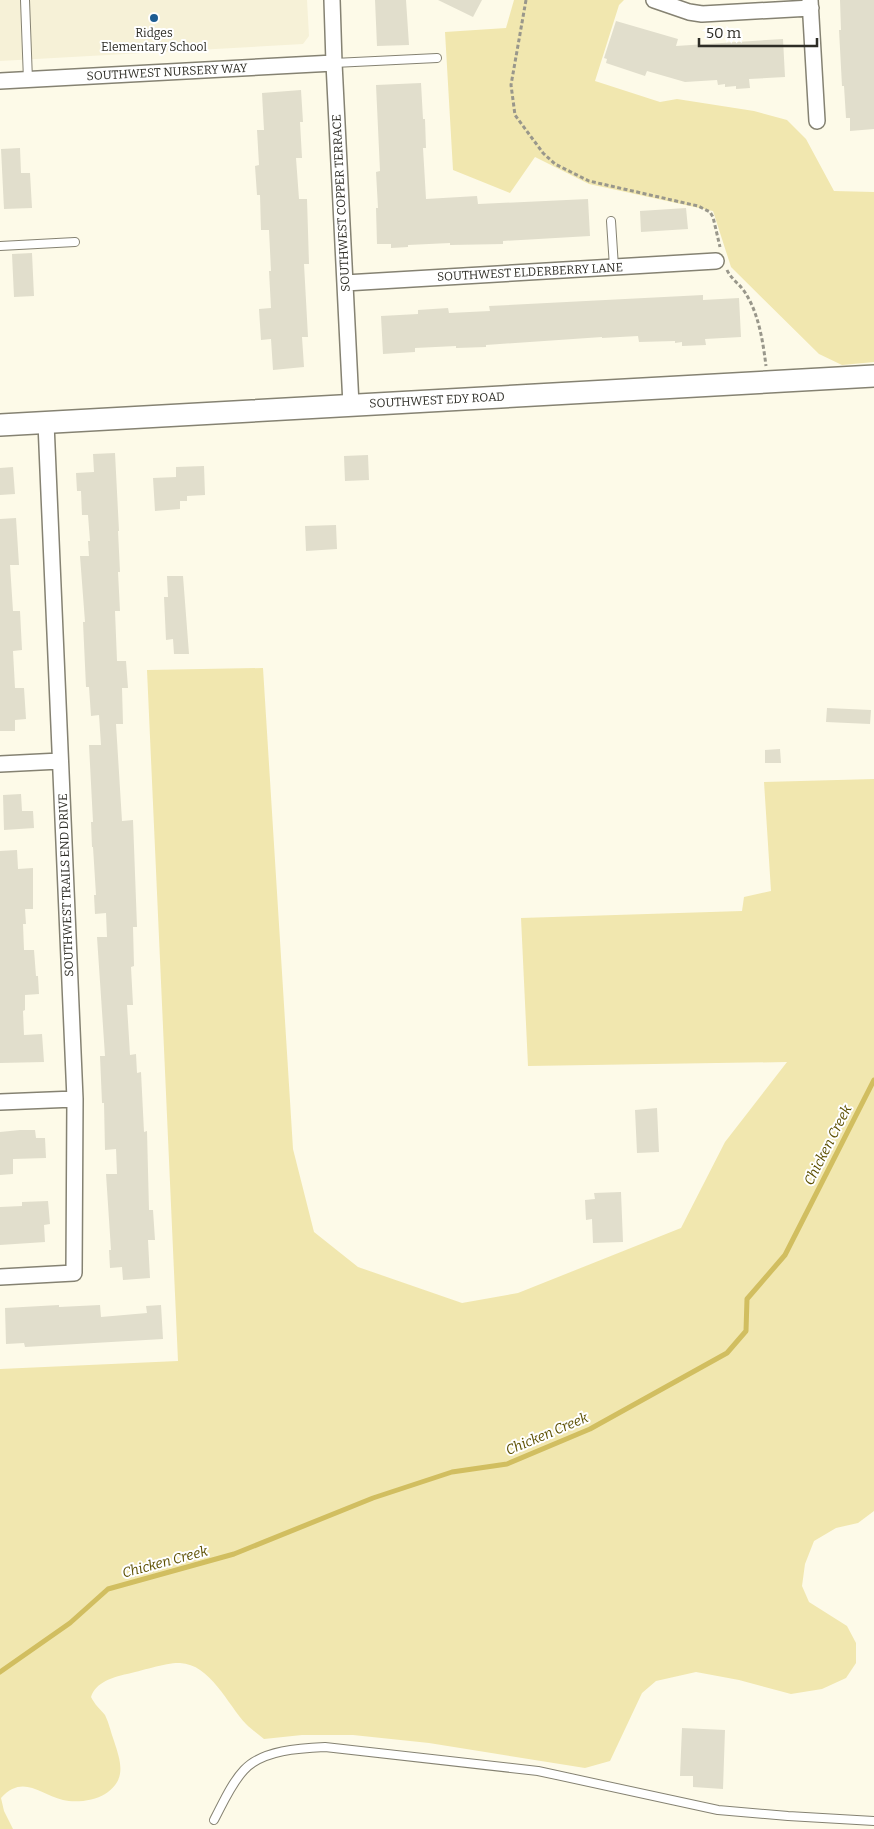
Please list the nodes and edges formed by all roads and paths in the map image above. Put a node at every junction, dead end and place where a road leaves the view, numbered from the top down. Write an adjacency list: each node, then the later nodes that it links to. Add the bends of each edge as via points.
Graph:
1 (25, 0): 8 (lane)
2 (332, 0): 7 (street, SOUTHWEST COPPER TERRACE)
3 (526, 0): 14 (path, via 511,91 515,115 543,153 555,164 589,181 698,206 710,212)
4 (654, 0): 5 (street, via 702,14)
5 (811, 4): 10 (street)
6 (437, 58): 7 (lane)
7 (334, 63): 8 (street, SOUTHWEST NURSERY WAY); 16 (street, SOUTHWEST COPPER TERRACE)
8 (28, 80): 9 (street, SOUTHWEST NURSERY WAY)
9 (0, 81)
10 (817, 121)
11 (611, 221): 15 (lane)
12 (75, 242): 13 (lane)
13 (0, 246)
14 (721, 260): 15 (street, SOUTHWEST ELDERBERRY LANE); 18 (path, via 751,304 763,343)
15 (614, 267): 16 (street, SOUTHWEST ELDERBERRY LANE)
16 (345, 283): 19 (street, SOUTHWEST COPPER TERRACE)
17 (874, 376): 18 (main road, SOUTHWEST EDY ROAD)
18 (767, 381): 19 (main road, SOUTHWEST EDY ROAD)
19 (351, 405): 20 (main road, SOUTHWEST EDY ROAD)
20 (46, 423): 21 (main road, SOUTHWEST EDY ROAD); 22 (street, SOUTHWEST TRAILS END DRIVE)
21 (0, 425)
22 (60, 761): 23 (street); 24 (street, SOUTHWEST TRAILS END DRIVE)
23 (0, 764)
24 (75, 1099): 25 (street); 26 (street, SOUTHWEST TRAILS END DRIVE, via 74,1272)
25 (0, 1102)
26 (0, 1277)
27 (214, 1820): 28 (lane, via 245,1768 264,1757 295,1749 325,1747 538,1771 718,1810)
28 (874, 1821)

